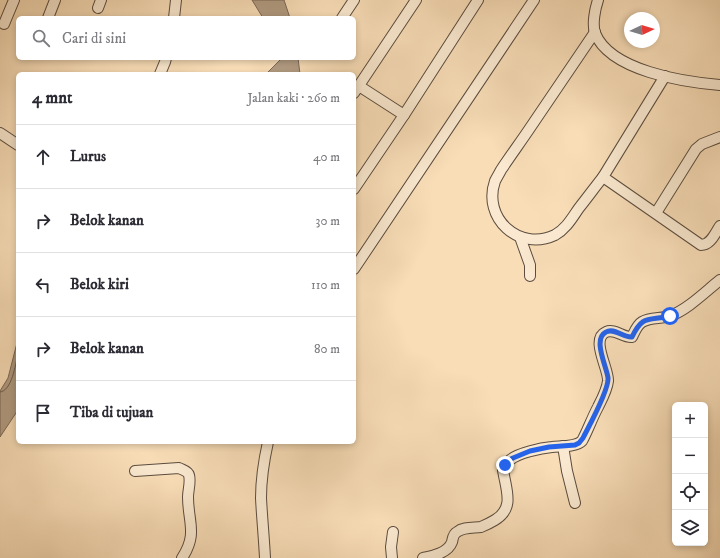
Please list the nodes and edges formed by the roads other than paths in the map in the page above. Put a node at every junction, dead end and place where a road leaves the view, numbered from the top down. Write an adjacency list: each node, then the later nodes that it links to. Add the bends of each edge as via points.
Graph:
1 (14, 0): 12 (street)
2 (55, 0): 9 (street)
3 (176, 0): 10 (street)
4 (353, 0): 11 (street)
5 (416, 0): 18 (street)
6 (478, 0): 19 (street)
7 (534, 0): 28 (street)
8 (598, 0): 13 (street)
9 (49, 16)
10 (174, 16)
11 (343, 16)
12 (4, 24)
13 (594, 32): 16 (street, via 623,62); 27 (street, via 495,181 492,196 494,210 504,226)
14 (166, 60): 15 (street)
15 (161, 72)
16 (665, 76): 17 (street); 23 (street)
17 (720, 85)
18 (356, 89): 19 (street)
19 (404, 115): 24 (street)
20 (0, 133): 22 (street)
21 (720, 137): 25 (street, via 696,149)
22 (16, 144)
23 (603, 177): 25 (street); 27 (street, via 565,227 555,235 530,240)
24 (356, 186)
25 (656, 213): 26 (street, via 701,245 709,242)
26 (720, 226)
27 (520, 237): 29 (street, via 530,265)
28 (356, 266)
29 (530, 276)
30 (720, 280): 32 (street, via 680,311 670,316 644,320 632,337 614,331 604,332 600,344 608,376 606,391 582,441 575,445)
31 (268, 444): 37 (street, via 261,497)
32 (563, 446): 34 (street); 39 (street, via 530,451 509,460 504,470 508,502 503,514 482,526 457,531 452,544 445,551)
33 (135, 471): 36 (street, via 180,468 189,475 191,539)
34 (575, 503)
35 (394, 532): 38 (street)
36 (182, 558)
37 (265, 558)
38 (392, 558)
39 (423, 558)

